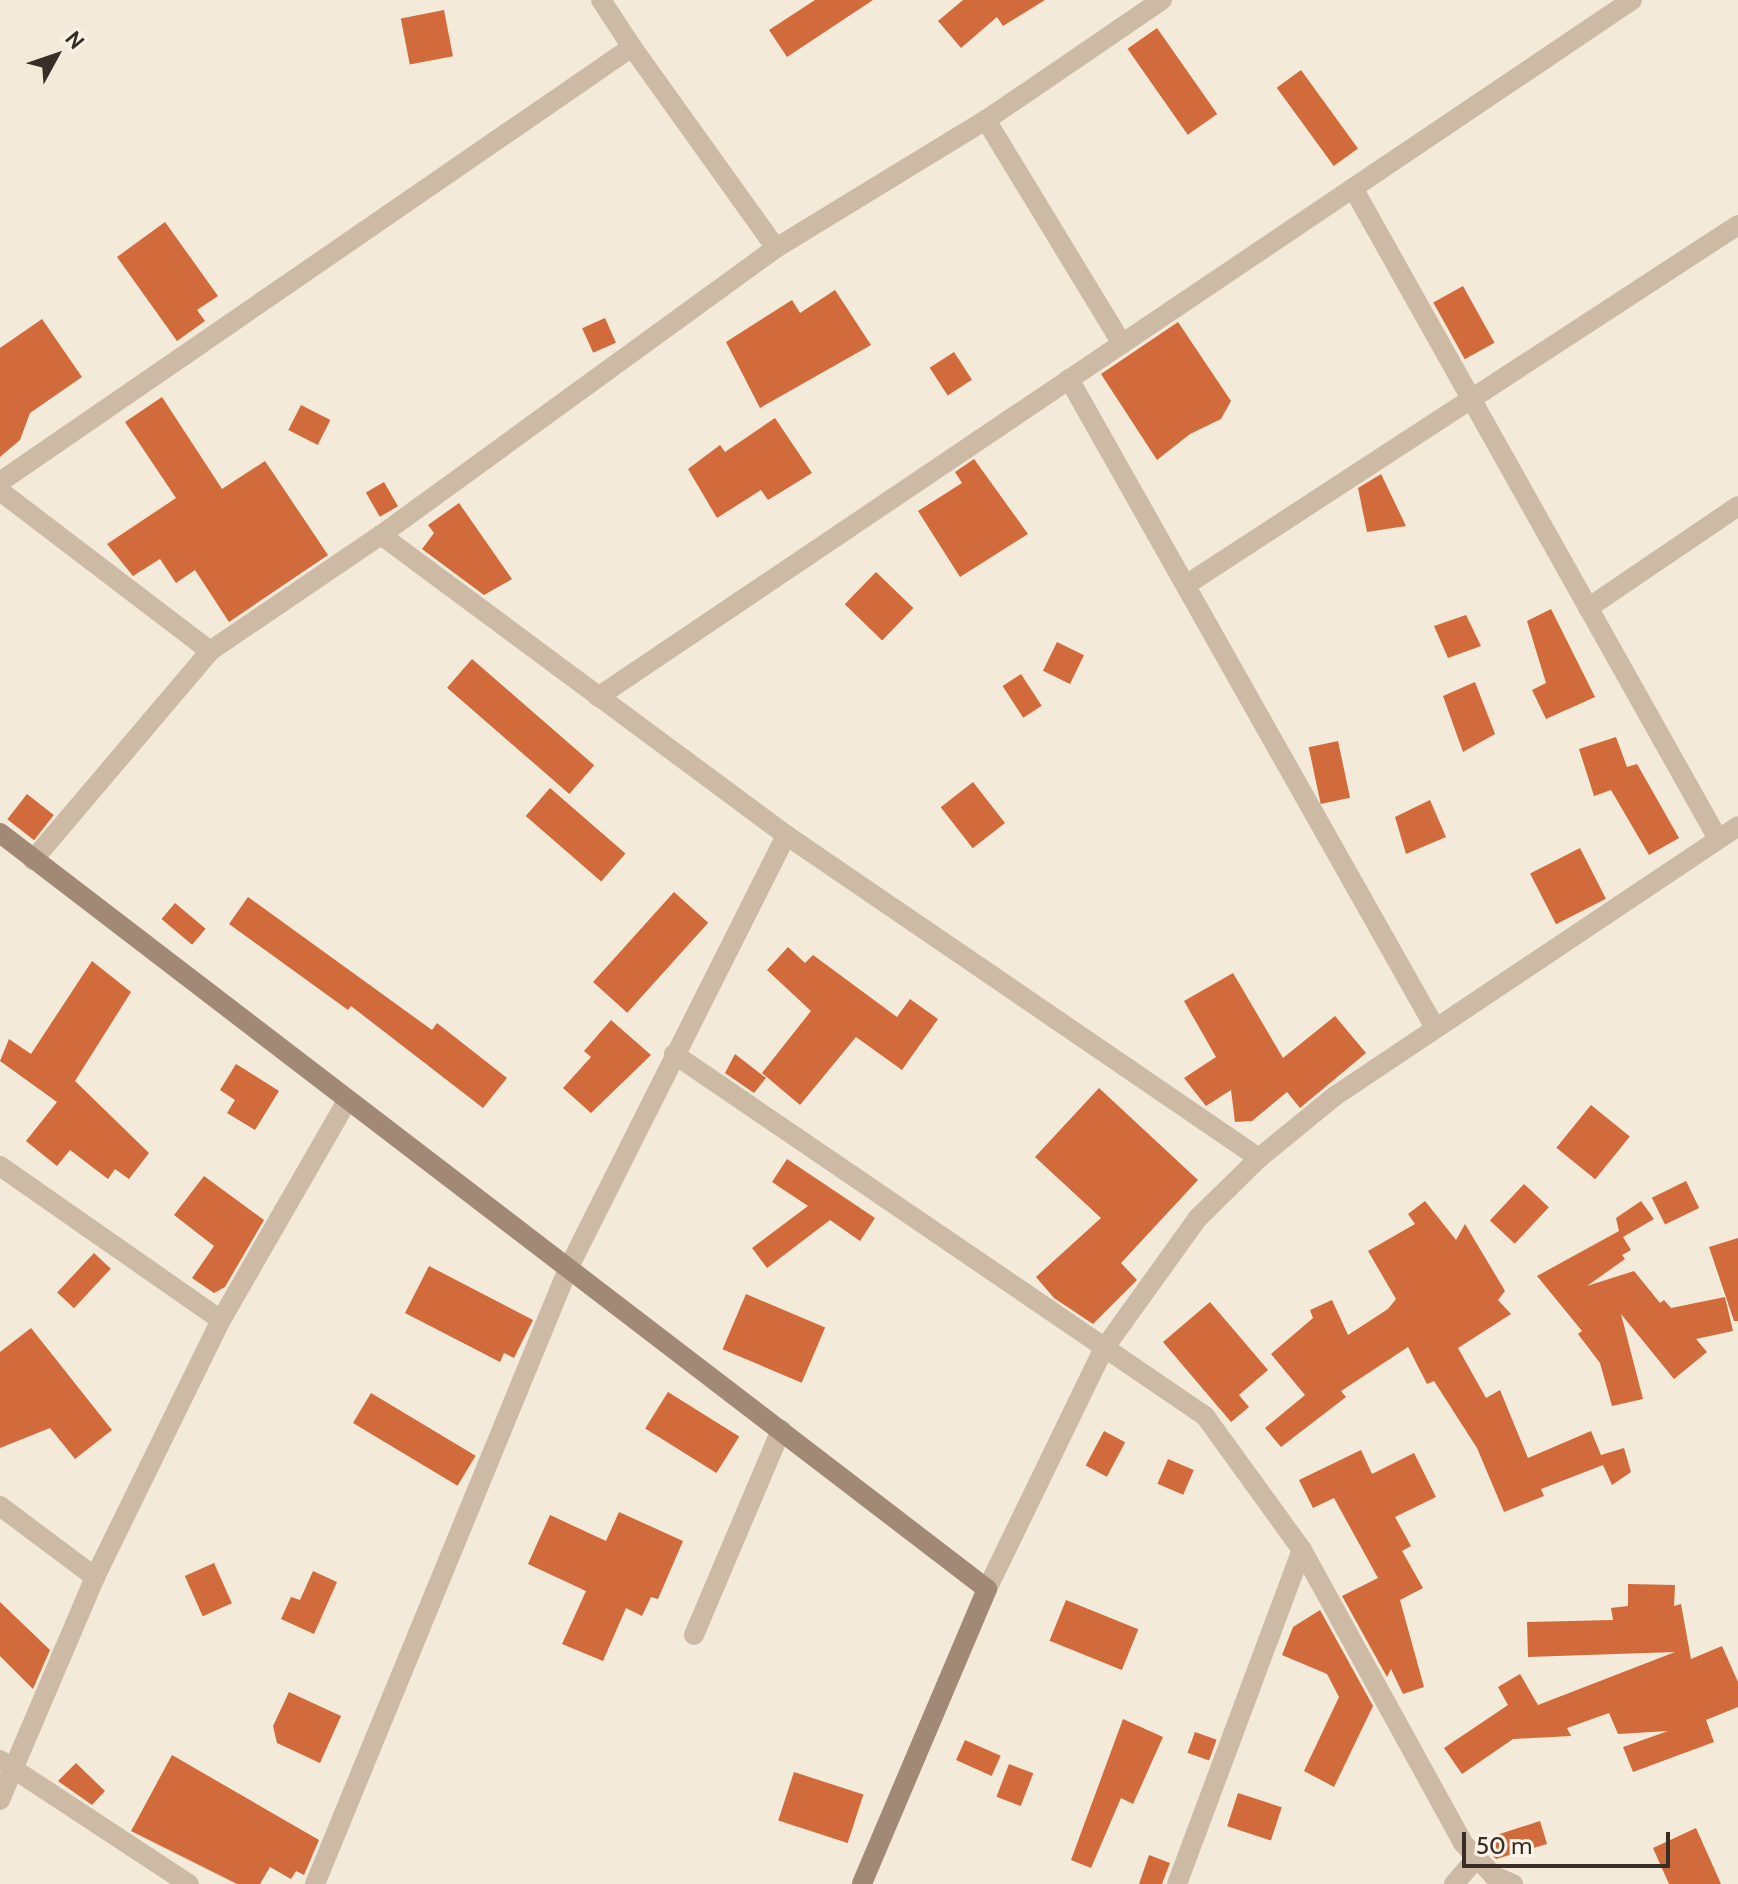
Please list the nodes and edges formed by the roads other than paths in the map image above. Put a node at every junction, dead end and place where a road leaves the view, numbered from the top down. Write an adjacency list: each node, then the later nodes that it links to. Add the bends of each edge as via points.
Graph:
1 (601, 0): 4 (street)
2 (1162, 0): 5 (street)
3 (1632, 0): 6 (street)
4 (632, 47): 8 (street); 12 (street)
5 (986, 120): 8 (street); 9 (street)
6 (1353, 188): 9 (street); 11 (street)
7 (1738, 225): 11 (street)
8 (776, 248): 15 (street)
9 (1122, 344): 10 (street)
10 (1069, 379): 16 (street); 19 (street)
11 (1471, 399): 16 (street); 17 (street)
12 (0, 482)
13 (0, 491): 18 (street)
14 (1738, 506): 17 (street)
15 (381, 535): 18 (street); 19 (street)
16 (1186, 585): 25 (street)
17 (1588, 608): 23 (street)
18 (210, 651): 24 (street)
19 (598, 697): 22 (street)
20 (1738, 826): 23 (street)
21 (0, 833): 24 (street)
22 (786, 835): 26 (street); 28 (street)
23 (1718, 839): 25 (street)
24 (33, 860): 27 (street)
25 (1434, 1026): 28 (street)
26 (674, 1054): 30 (street); 32 (street)
27 (347, 1101): 30 (street); 31 (street)
28 (1259, 1158): 32 (street, via 1198,1218)
29 (0, 1166): 31 (street)
30 (568, 1269): 33 (street); 43 (street)
31 (221, 1320): 36 (street)
32 (1103, 1350): 35 (street, via 1205,1416); 37 (street)
33 (781, 1430): 37 (street); 38 (street)
34 (0, 1506): 36 (street)
35 (1302, 1550): 41 (street); 45 (street)
36 (95, 1577): 39 (street)
37 (987, 1589): 44 (street)
38 (694, 1635)
39 (6, 1765): 40 (street); 42 (street)
40 (0, 1800)
41 (1475, 1860): 46 (street); 47 (street)
42 (189, 1884)
43 (315, 1884)
44 (862, 1884)
45 (1177, 1884)
46 (1454, 1884)
47 (1513, 1884)

